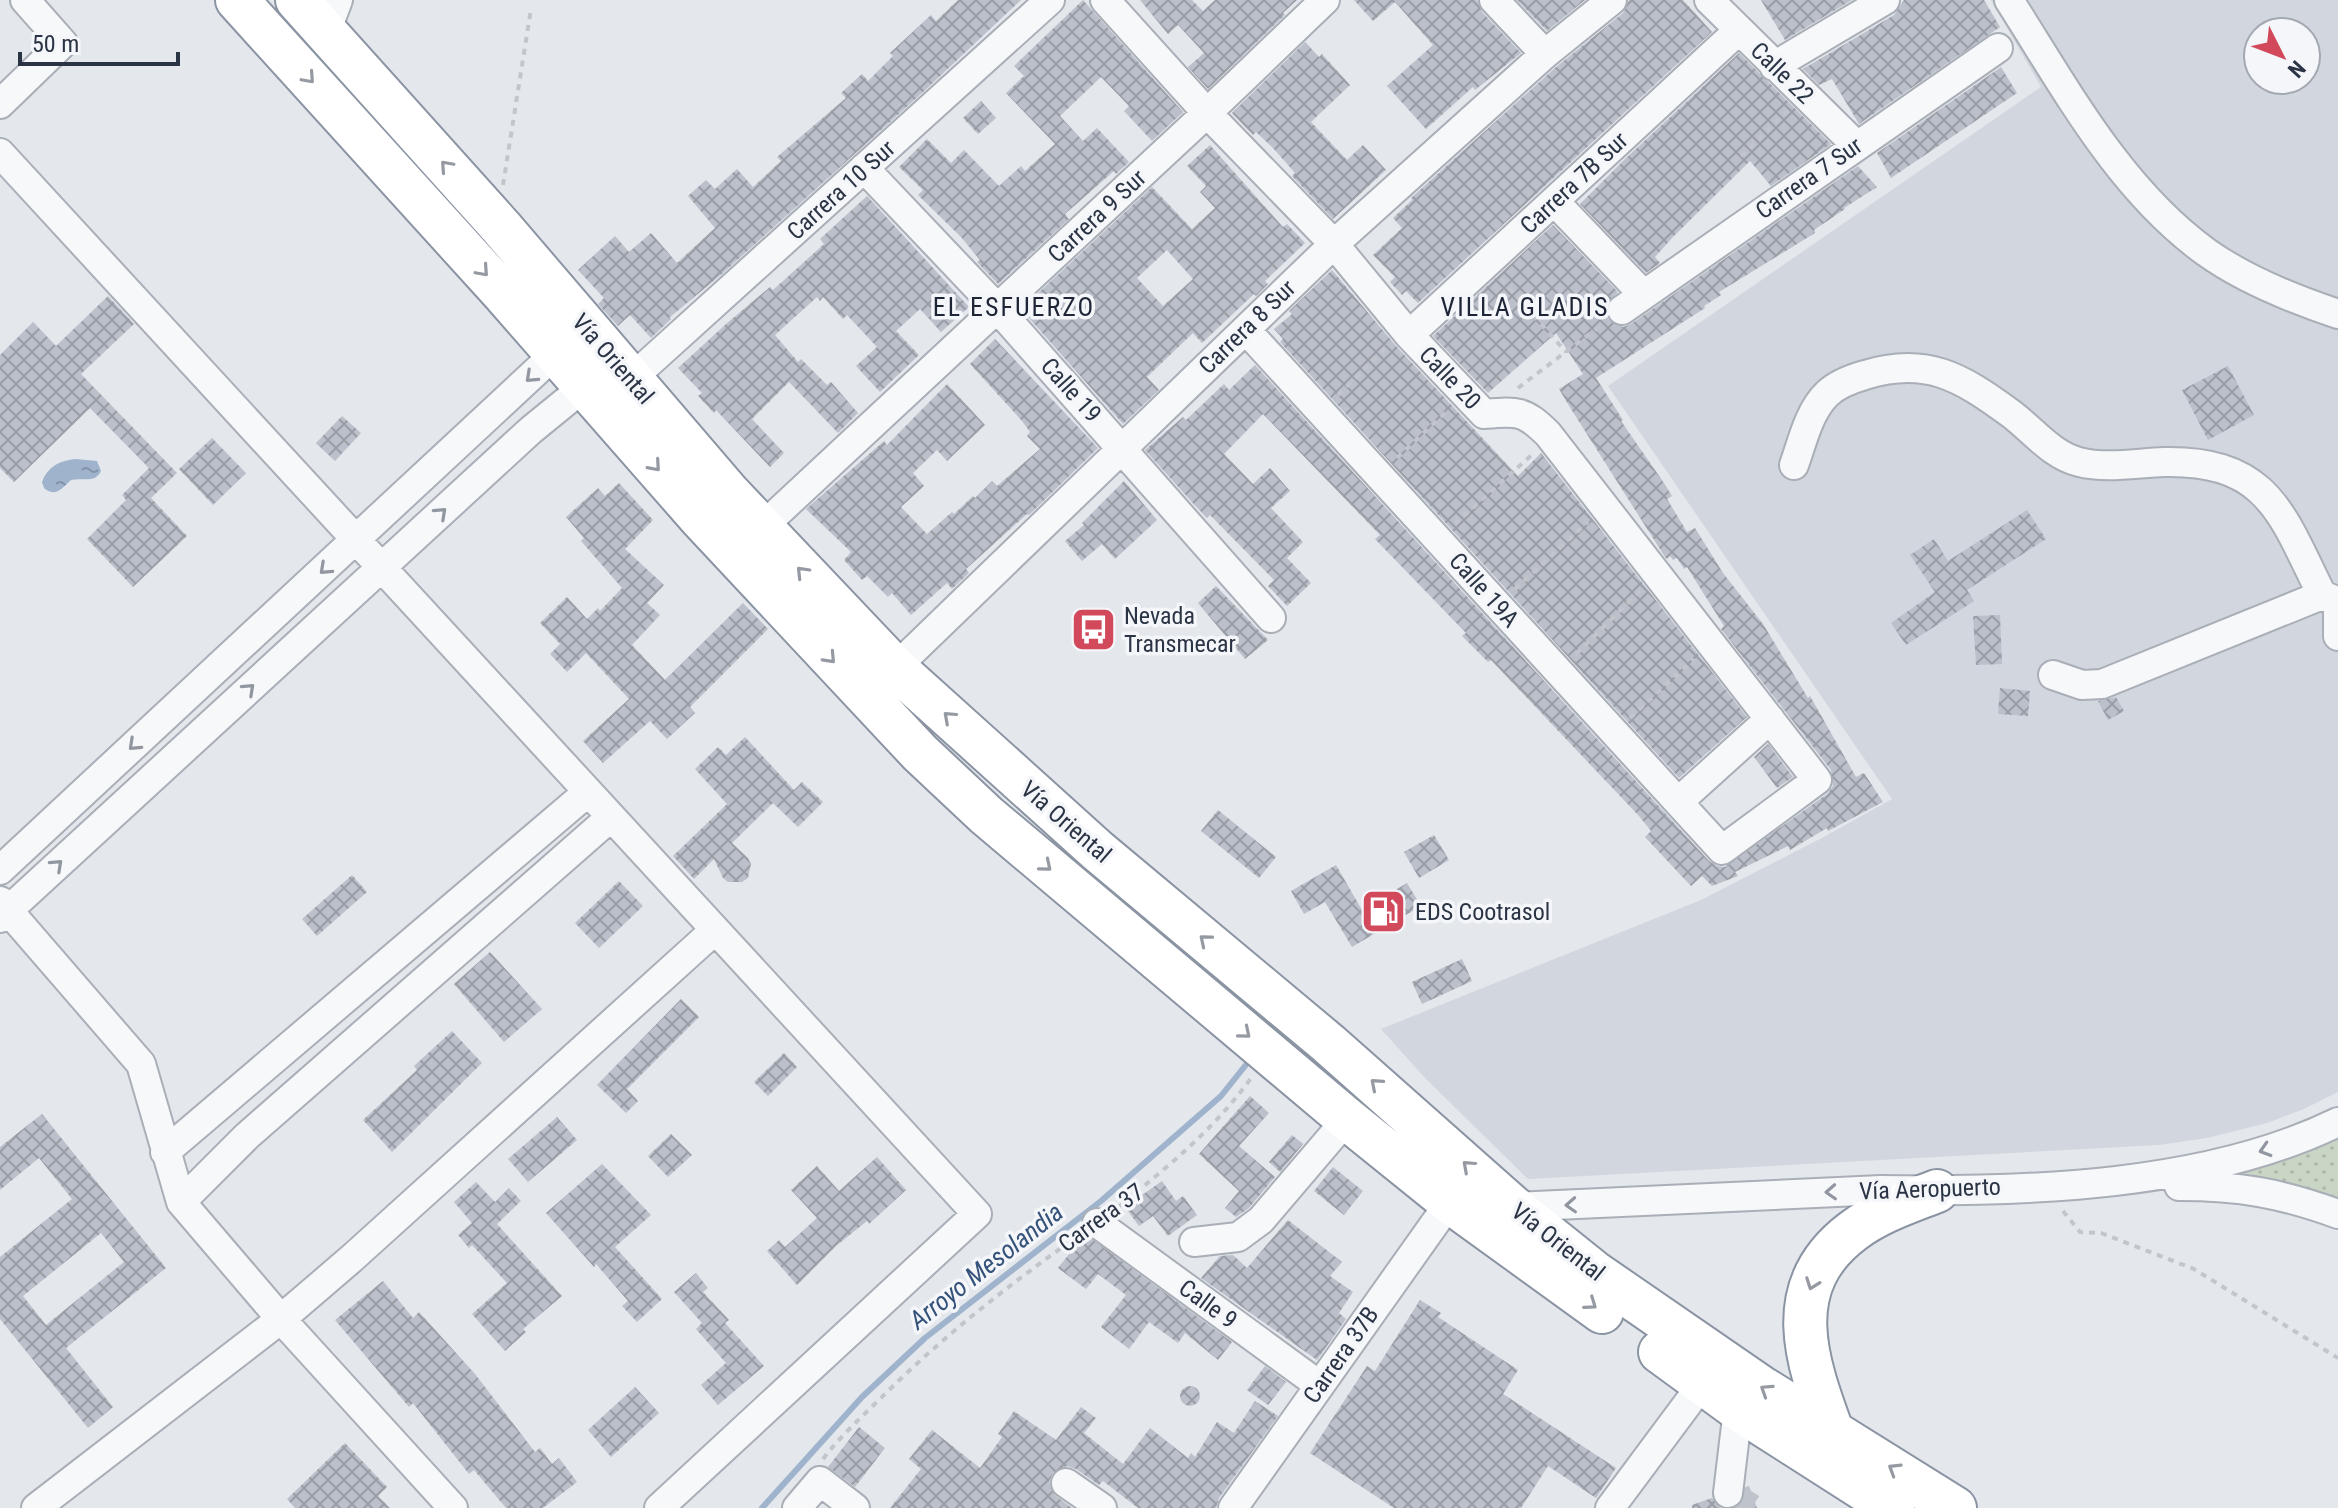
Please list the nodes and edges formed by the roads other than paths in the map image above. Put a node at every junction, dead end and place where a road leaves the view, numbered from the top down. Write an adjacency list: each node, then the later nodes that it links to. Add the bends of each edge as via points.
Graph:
1 (25, 0): 17 (street, via 63,43)
2 (237, 0): 28 (highway, Vía Oriental, one-way to 28)
3 (297, 0): 12 (highway, Vía Oriental)
4 (1050, 0): 21 (street, Carrera 10 Sur)
5 (1105, 0): 18 (street, Calle 20)
6 (1325, 0): 18 (street, Carrera 9 Sur)
7 (1494, 0): 15 (street)
8 (1612, 0): 15 (street, Carrera 8 Sur)
9 (1709, 0): 13 (street, Calle 22)
10 (1885, 0): 16 (street)
11 (2009, 0): 25 (street, via 2119,167 2179,231 2271,289)
12 (332, 16): 29 (highway, Vía Oriental, one-way to 12)
13 (1739, 30): 16 (street, Calle 22); 22 (street, Carrera 7B Sur)
14 (1998, 48): 19 (street, Carrera 7 Sur)
15 (1545, 54): 23 (street, Carrera 8 Sur)
16 (1774, 66): 19 (street, Calle 22)
17 (0, 104)
18 (1207, 113): 23 (street, Calle 20); 24 (street, Carrera 9 Sur)
19 (1856, 145): 22 (street, Carrera 7 Sur, via 1633,302)
20 (0, 153): 34 (street)
21 (864, 168): 24 (street, Calle 19); 29 (street, Carrera 10 Sur)
22 (1554, 201): 27 (street, Carrera 7B Sur)
23 (1334, 244): 26 (street, Carrera 8 Sur); 27 (street, Calle 20)
24 (997, 308): 31 (street, Calle 19); 33 (street, Carrera 9 Sur)
25 (2338, 314)
26 (1246, 330): 31 (street, Carrera 8 Sur); 43 (street, Calle 19A)
27 (1406, 332): 41 (street, Calle 20, via 1475,404 1520,412 1536,421)
28 (556, 353): 30 (highway, Vía Oriental); 34 (street, one-way to 34)
29 (631, 379): 33 (highway, Vía Oriental)
30 (585, 386): 35 (street, one-way to 30); 49 (highway, Vía Oriental, one-way to 49, via 920,753 986,815)
31 (1123, 450): 37 (street, Calle 19); 39 (street, Carrera 8 Sur)
32 (1794, 465): 36 (street, via 1826,395 1879,370 1918,366 1961,382 2079,462 2191,462 2253,484 2281,513)
33 (761, 528): 39 (highway, Vía Oriental, one-way to 33)
34 (356, 540): 35 (street); 46 (street, one-way to 46)
35 (382, 568): 42 (street); 47 (street, one-way to 35)
36 (2333, 600): 38 (street); 40 (street, via 2102,684 2082,685)
37 (1271, 618)
38 (2338, 636)
39 (895, 668): 56 (highway, Vía Oriental, one-way to 39, via 1098,851)
40 (2053, 675)
41 (1770, 719): 43 (street); 45 (street, Calle 20, via 1817,780)
42 (588, 792): 44 (street); 51 (street)
43 (1678, 802): 45 (street, Calle 19A)
44 (611, 817): 48 (street); 54 (street, via 247,1136)
45 (1722, 850)
46 (0, 870)
47 (2, 910): 51 (street, via 141,1064)
48 (715, 930): 60 (street); 70 (street, via 977,1214)
49 (1347, 1119): 55 (highway, Vía Oriental); 59 (street, via 1261,1220 1238,1237)
50 (2338, 1122): 52 (street, Vía Aeropuerto, one-way to 52, via 2284,1145 2201,1169)
51 (165, 1152): 54 (street)
52 (2094, 1183): 53 (street, Vía Aeropuerto); 57 (street, via 2226,1186 2290,1196)
53 (1937, 1191): 56 (street, Vía Aeropuerto, one-way to 56); 64 (highway, one-way to 64, via 1854,1231 1817,1270 1804,1314 1804,1337)
54 (181, 1202): 60 (street)
55 (1450, 1202): 61 (highway, Vía Oriental, one-way to 61); 62 (street, Carrera 37B)
56 (1513, 1207): 64 (highway, Vía Oriental, one-way to 56, via 1594,1272)
57 (2338, 1214)
58 (1097, 1223): 62 (street, Calle 9)
59 (1194, 1242)
60 (281, 1319): 68 (street); 69 (street)
61 (1703, 1383): 63 (highway, Vía Oriental); 75 (street)
62 (1319, 1385): 74 (street, Carrera 37B)
63 (1738, 1409): 65 (highway, Vía Oriental); 67 (street)
64 (1832, 1431): 65 (highway); 77 (highway, Vía Oriental, one-way to 64)
65 (1850, 1480): 76 (highway, Vía Oriental)
66 (1066, 1483): 73 (street)
67 (1728, 1493)
68 (36, 1508)
69 (453, 1508)
70 (659, 1508)
71 (797, 1508): 72 (street, via 820,1481)
72 (855, 1508)
73 (1102, 1508)
74 (1233, 1508)
75 (1610, 1508)
76 (1891, 1508)
77 (1955, 1508)

